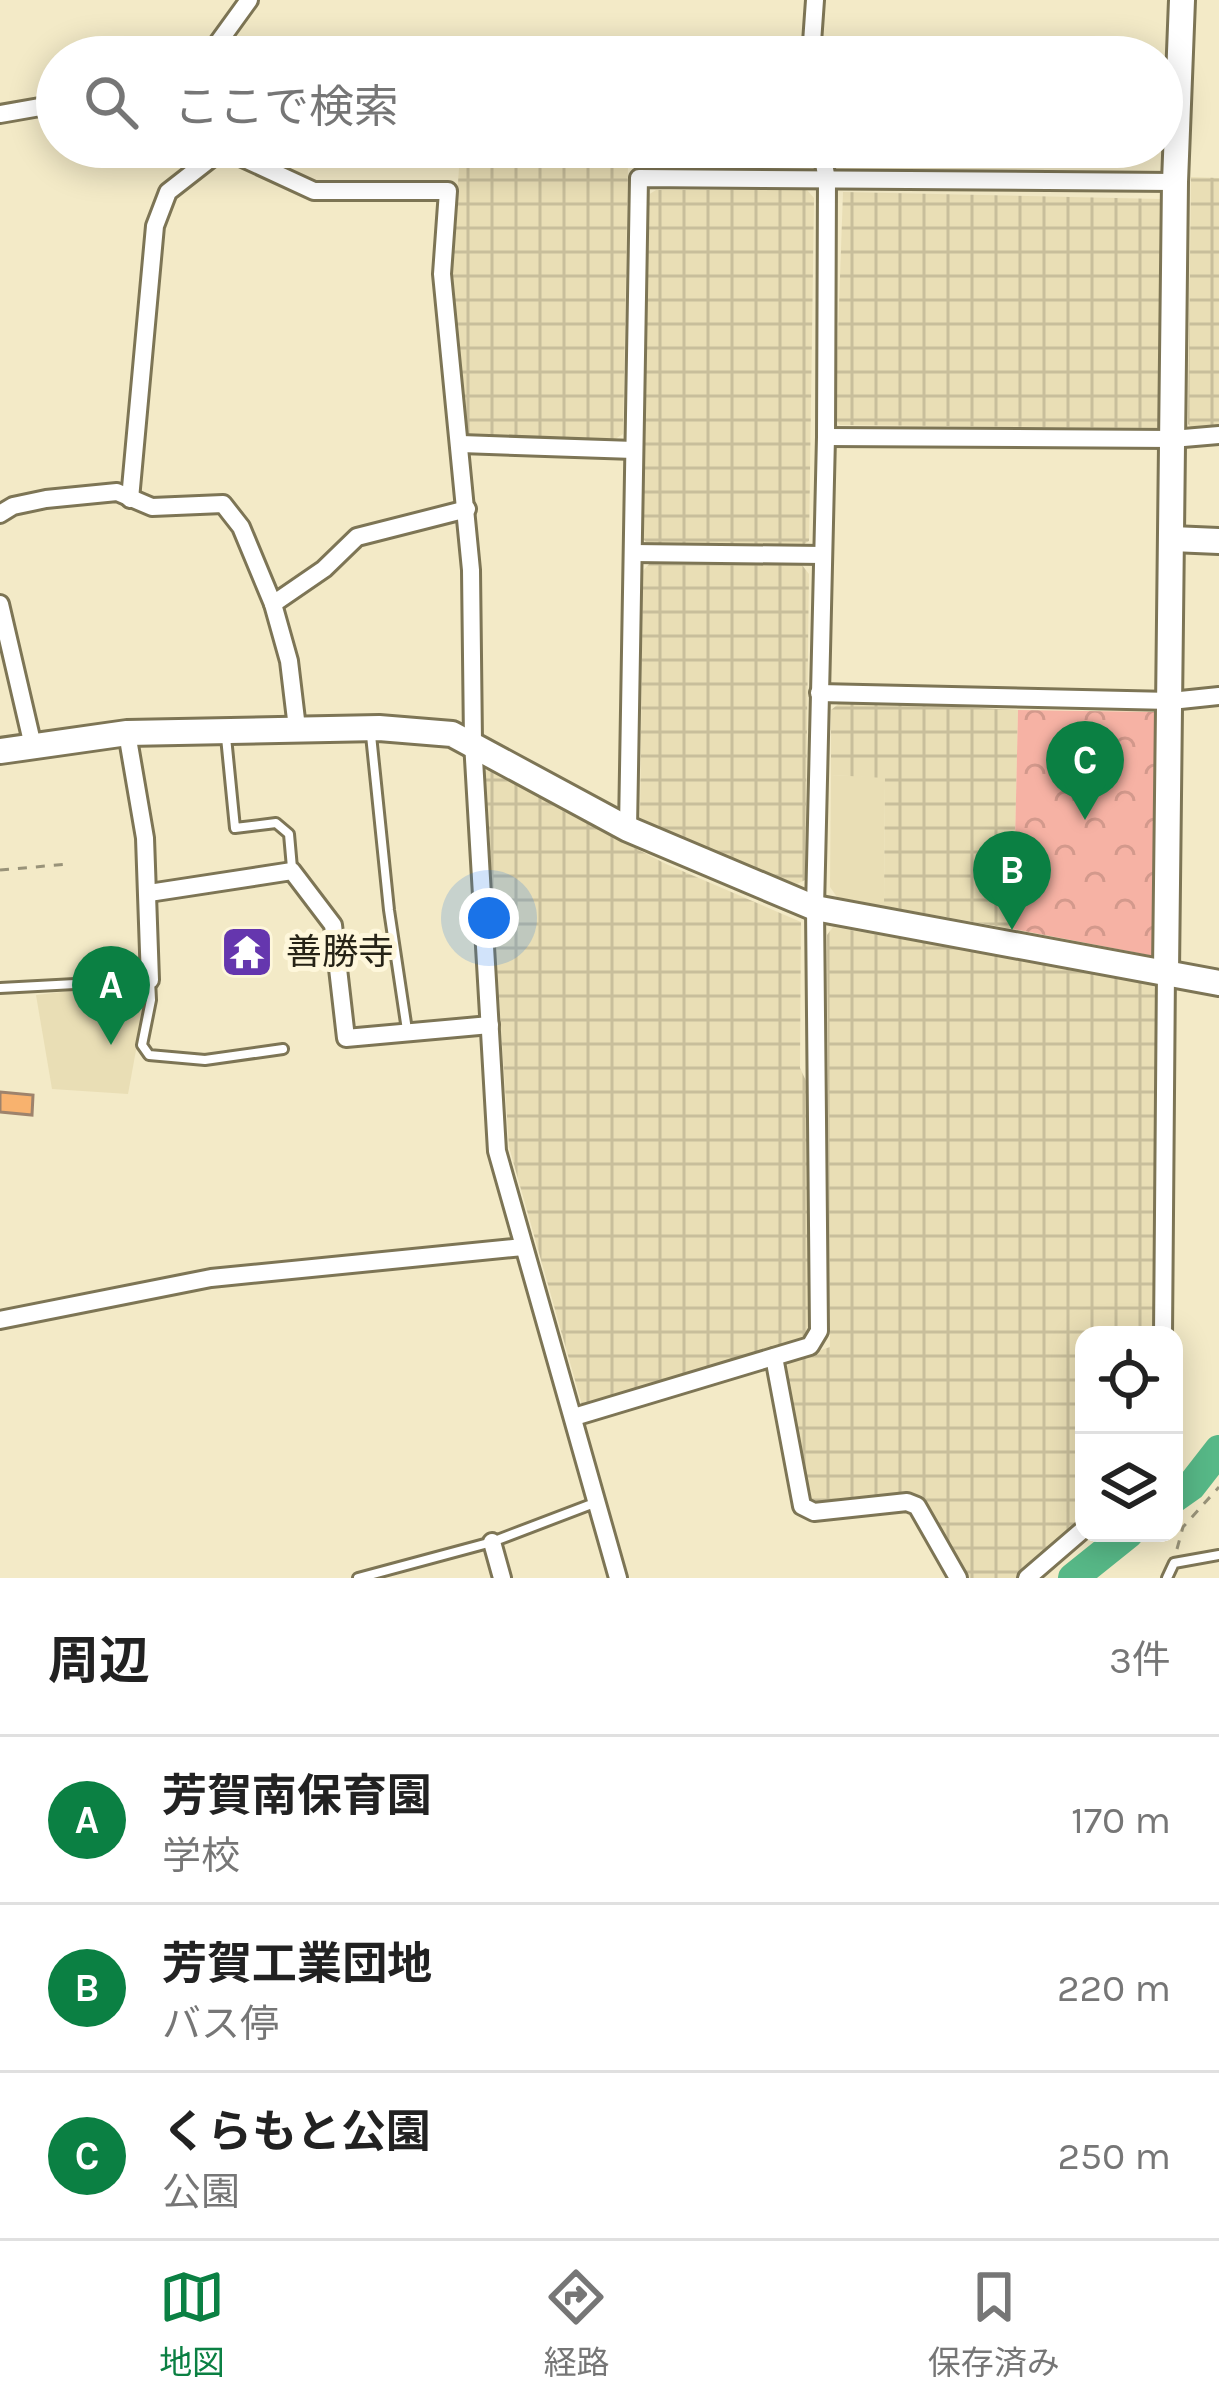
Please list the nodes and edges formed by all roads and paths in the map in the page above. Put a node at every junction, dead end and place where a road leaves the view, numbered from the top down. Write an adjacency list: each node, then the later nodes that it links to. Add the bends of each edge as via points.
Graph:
1 (249, 0): 4 (street)
2 (815, 0): 5 (street)
3 (1182, 0): 6 (street)
4 (223, 36)
5 (812, 36)
6 (1181, 36)
7 (36, 108): 8 (street)
8 (0, 114)
9 (198, 168): 20 (street, via 168,192 155,226)
10 (266, 168): 18 (street, via 314,190 448,191 442,274)
11 (824, 168): 13 (street)
12 (1176, 168): 14 (street)
13 (826, 180): 14 (street); 16 (street); 19 (street, via 639,178)
14 (1175, 182): 17 (street)
15 (1219, 435): 17 (street)
16 (826, 437): 17 (street); 26 (street)
17 (1172, 439): 23 (street)
18 (461, 445): 19 (street); 21 (street)
19 (634, 450): 25 (street)
20 (130, 499): 22 (street, via 117,492 46,499); 28 (street, via 152,507 223,504)
21 (466, 509): 28 (street, via 357,537); 36 (street)
22 (0, 514)
23 (1172, 539): 24 (street); 31 (street)
24 (1219, 541)
25 (633, 553): 26 (street); 39 (street)
26 (823, 555): 29 (street)
27 (0, 604): 37 (street)
28 (273, 604): 32 (street)
29 (819, 693): 31 (street); 44 (street)
30 (1219, 696): 31 (street)
31 (1171, 701): 45 (street)
32 (297, 728): 33 (street); 34 (street)
33 (370, 728): 36 (street); 50 (lane)
34 (225, 729): 35 (street); 42 (lane, via 235,828 276,824 289,834)
35 (127, 733): 37 (street); 43 (street)
36 (473, 742): 39 (street); 49 (street)
37 (33, 746): 38 (street)
38 (0, 751)
39 (628, 829): 44 (street)
40 (69, 864): 41 (path)
41 (0, 870)
42 (292, 871): 43 (street); 50 (street, via 333,925 346,1038)
43 (149, 893): 46 (street)
44 (815, 908): 45 (street); 55 (street, via 819,1331 810,1346)
45 (1166, 971): 47 (street); 54 (street)
46 (150, 980): 48 (lane); 51 (lane, via 142,1045 149,1055 205,1060)
47 (1219, 982)
48 (0, 988)
49 (490, 1025): 50 (street); 52 (street, via 497,1151)
50 (408, 1033)
51 (283, 1049)
52 (523, 1246): 53 (street, via 211,1278); 56 (street)
53 (0, 1320)
54 (1163, 1326)
55 (774, 1358): 56 (street); 66 (street, via 802,1506 917,1506)
56 (574, 1417): 58 (street)
57 (1219, 1487): 62 (path, via 1183,1527)
58 (598, 1502): 60 (lane); 65 (street)
59 (1075, 1537): 67 (street)
60 (492, 1542): 63 (lane); 64 (street)
61 (1219, 1555): 62 (lane)
62 (1174, 1563): 68 (lane)
63 (358, 1578)
64 (502, 1578)
65 (618, 1578)
66 (958, 1578)
67 (1028, 1578)
68 (1167, 1578)

